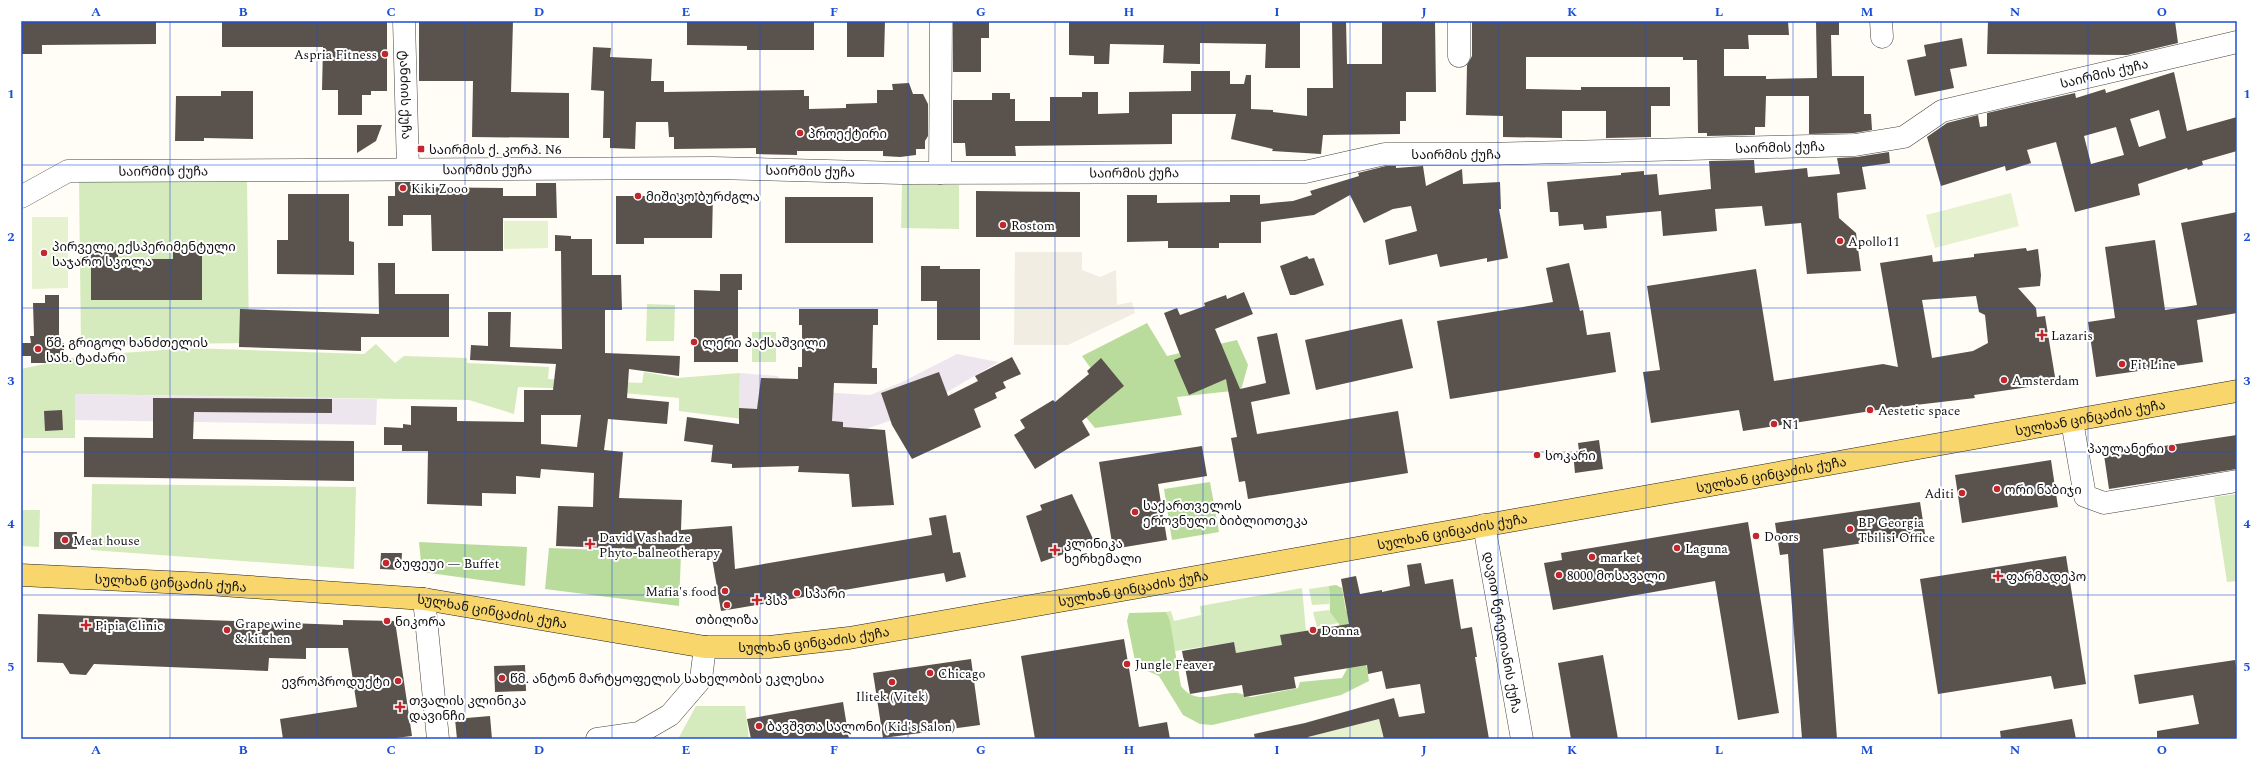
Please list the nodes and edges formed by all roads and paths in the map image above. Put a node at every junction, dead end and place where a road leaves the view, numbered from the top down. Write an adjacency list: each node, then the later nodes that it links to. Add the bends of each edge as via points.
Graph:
1 (404, 21): 6 (street, ტანძიის ქუჩა)
2 (941, 21): 7 (street)
3 (1459, 21): 5 (street)
4 (2237, 42): 7 (street, საირმის ქუჩა, via 1942,111 1904,136 1855,145 1385,154 1305,172)
5 (1459, 56)
6 (408, 169): 7 (street, საირმის ქუჩა, via 713,168); 8 (street, საირმის ქუჩა, via 68,171)
7 (940, 173)
8 (21, 197)
9 (2237, 391): 10 (main road, სულხან ცინცაძის ქუჩა)
10 (2072, 421): 11 (street, via 2085,496 2104,503); 12 (main road, სულხან ცინცაძის ქუჩა)
11 (2237, 481)
12 (1484, 525): 15 (main road, სულხან ცინცაძის ქუჩა, via 849,638 769,647); 18 (street, დავით წერედიანის ქუჩა)
13 (21, 575): 14 (main road, სულხან ცინცაძის ქუჩა, via 207,584)
14 (424, 599): 15 (main road, სულხან ცინცაძის ქუჩა); 16 (street)
15 (705, 647): 17 (street, via 700,678 670,715 640,733)
16 (438, 739)
17 (597, 739)
18 (1522, 739)

